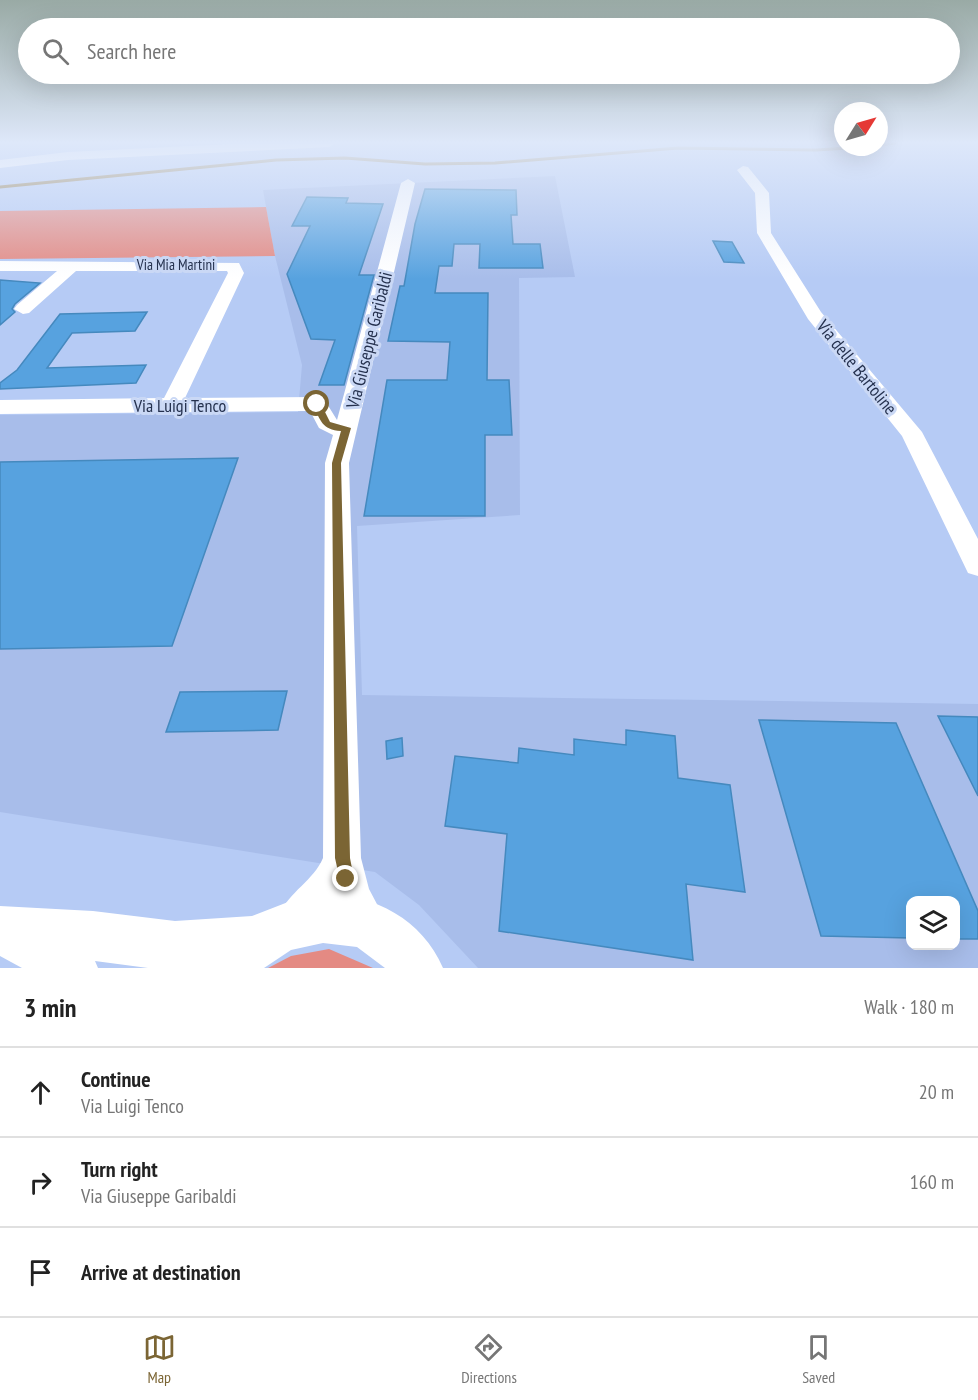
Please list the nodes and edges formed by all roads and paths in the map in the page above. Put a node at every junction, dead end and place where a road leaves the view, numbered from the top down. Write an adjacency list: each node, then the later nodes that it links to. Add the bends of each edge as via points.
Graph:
1 (407, 188): 8 (street, Via Giuseppe Garibaldi)
2 (758, 188): 9 (street, Via delle Bartoline, via 762,193 764,233 814,315 911,432)
3 (0, 266): 4 (street, Via Mia Martini)
4 (72, 266): 5 (street); 6 (street, Via Mia Martini, via 233,266 236,273)
5 (23, 309)
6 (171, 405): 7 (street, Via Luigi Tenco); 8 (street, Via Luigi Tenco, via 317,404 326,424)
7 (0, 407)
8 (346, 428): 10 (street, Via Giuseppe Garibaldi, via 337,463)
9 (978, 565)
10 (342, 858): 11 (street, Via Giuseppe Garibaldi, via 352,897); 13 (street, Via Giuseppe Garibaldi, via 333,880)
11 (369, 925): 13 (main road, via 335,916 313,917); 15 (main road, via 387,935)
12 (4, 931): 13 (main road, via 175,946); 14 (main road)
13 (257, 944)
14 (72, 968)
15 (417, 968)

